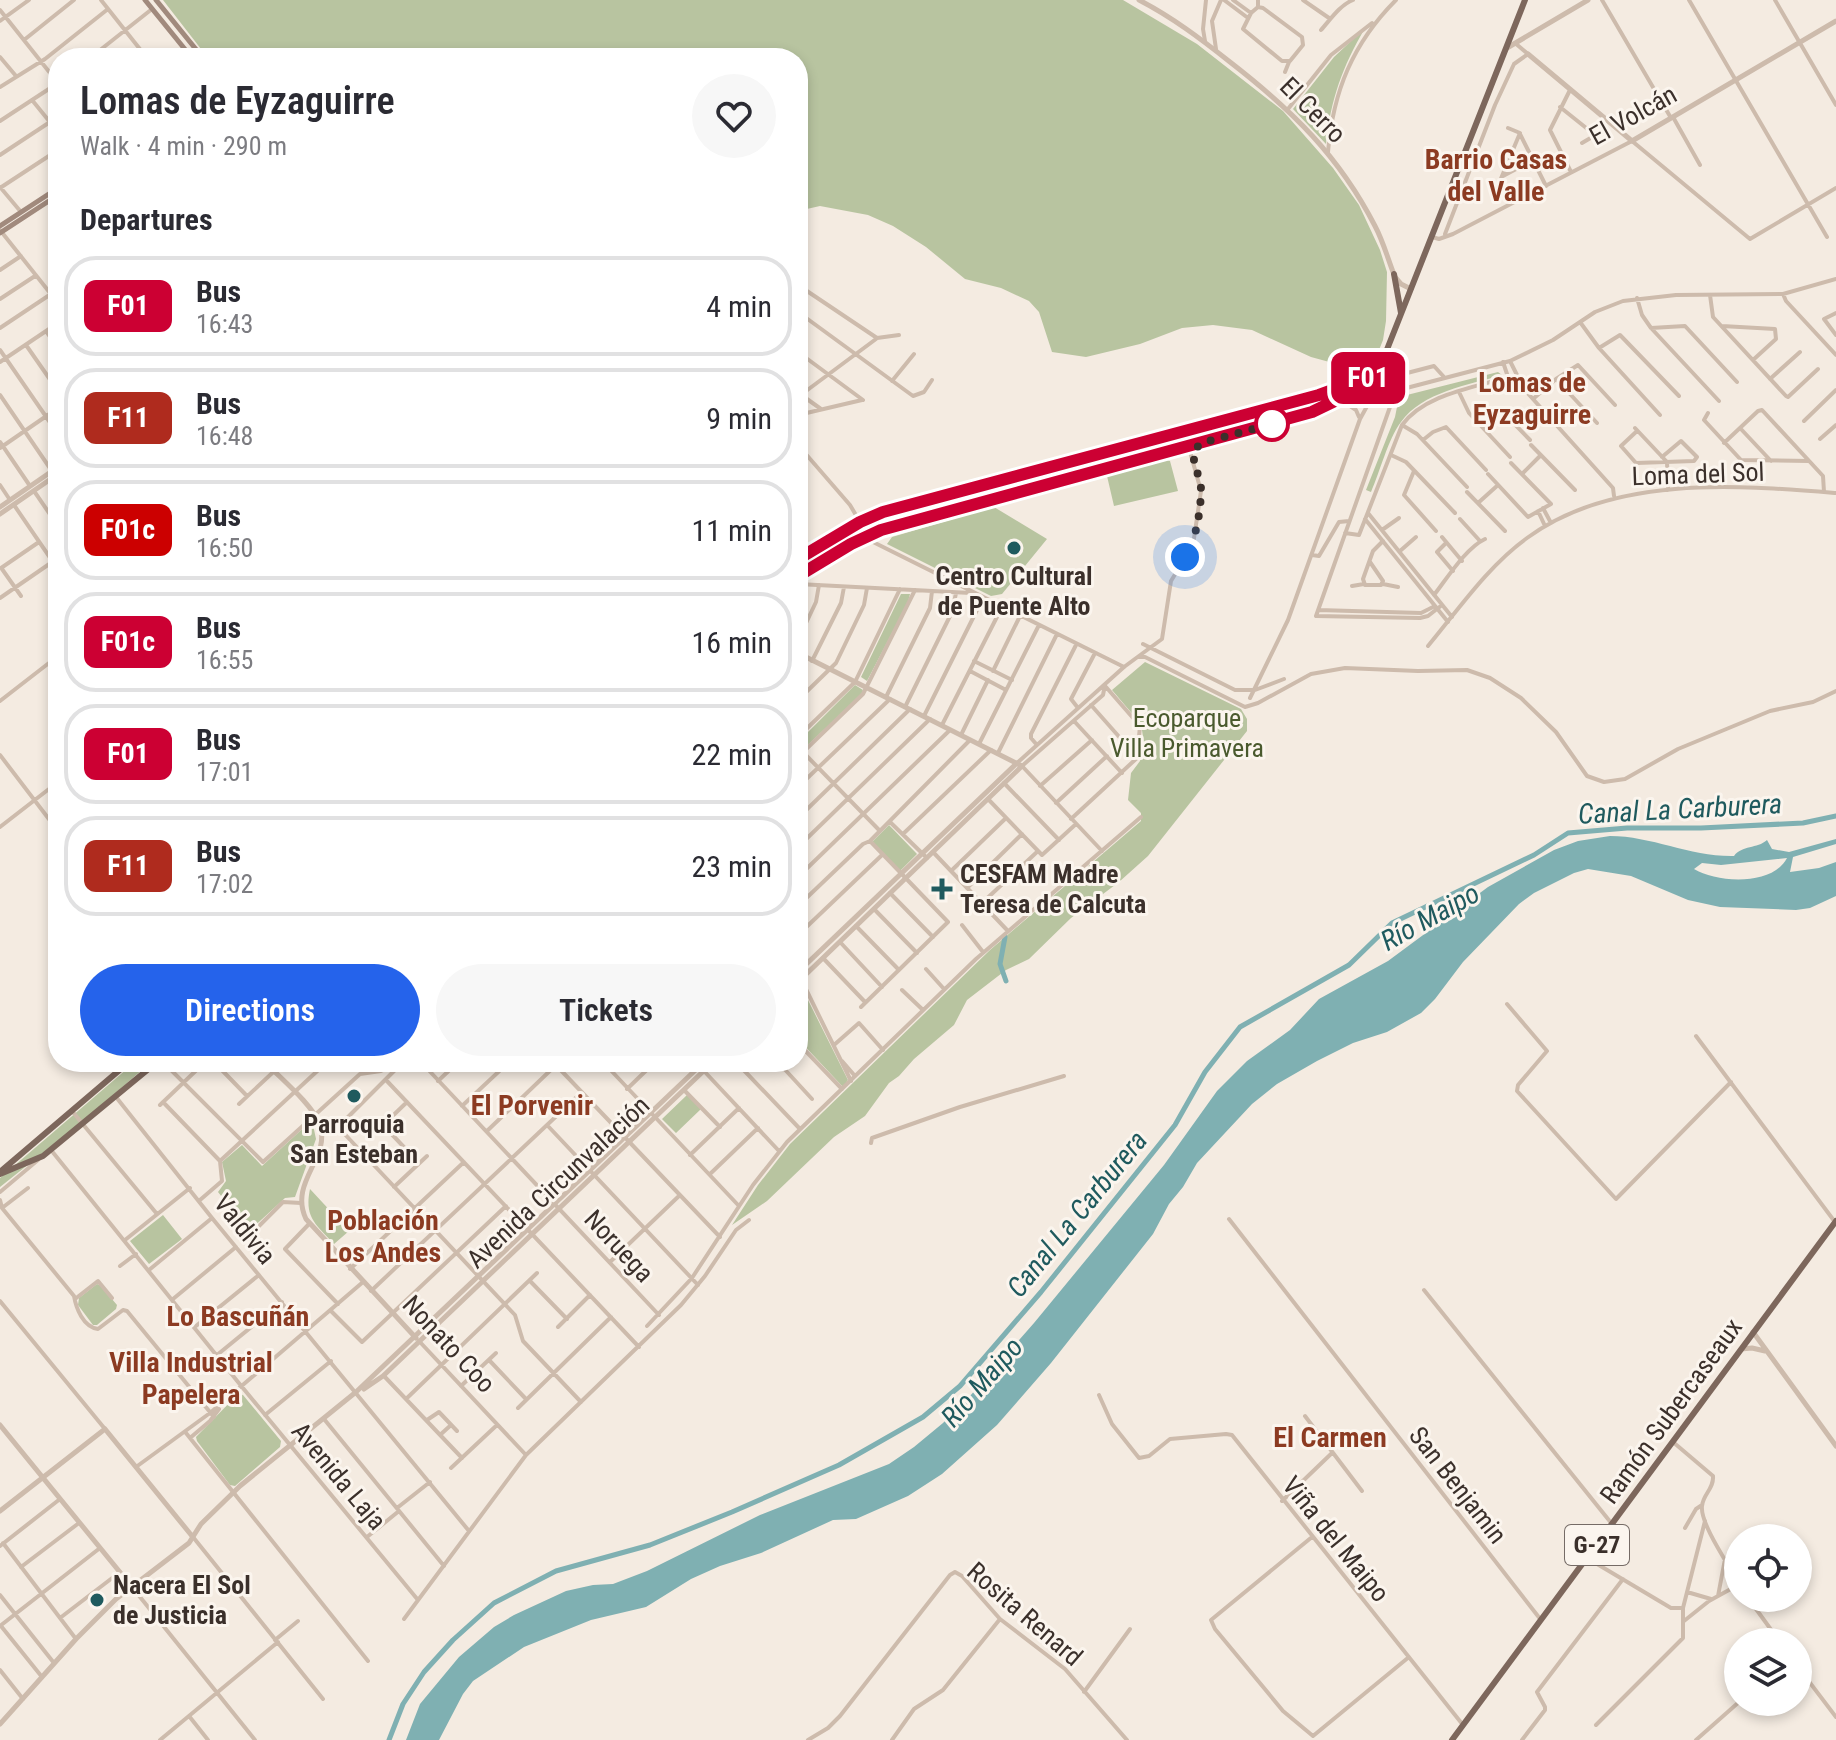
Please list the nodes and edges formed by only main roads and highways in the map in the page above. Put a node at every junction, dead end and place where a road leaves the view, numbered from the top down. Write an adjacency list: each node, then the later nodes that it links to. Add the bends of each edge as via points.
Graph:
1 (145, 0): 4 (main road)
2 (156, 0): 5 (main road)
3 (1525, 0): 6 (main road)
4 (184, 48)
5 (195, 48)
6 (1485, 101): 7 (main road); 12 (main road)
7 (1495, 105)
8 (48, 194): 10 (main road)
9 (48, 201): 10 (main road)
10 (0, 230)
11 (1394, 274): 12 (main road)
12 (1401, 317): 13 (main road)
13 (1371, 376): 14 (main road); 15 (main road, via 1344,401)
14 (1266, 409): 15 (main road, via 1272,415); 16 (main road)
15 (1270, 424): 17 (main road)
16 (1098, 455): 17 (main road); 18 (main road)
17 (1102, 470): 19 (main road)
18 (911, 505): 19 (main road); 20 (main road, via 860,522)
19 (912, 521): 21 (main road, via 863,537)
20 (831, 539): 21 (main road); 22 (main road)
21 (838, 552): 23 (main road)
22 (808, 553)
23 (808, 573)
24 (117, 1072): 26 (main road)
25 (147, 1072): 26 (main road, via 43,1156)
26 (0, 1173)
27 (1836, 1222): 28 (main road, Ramón Subercaseaux / G-27)
28 (1452, 1740)

